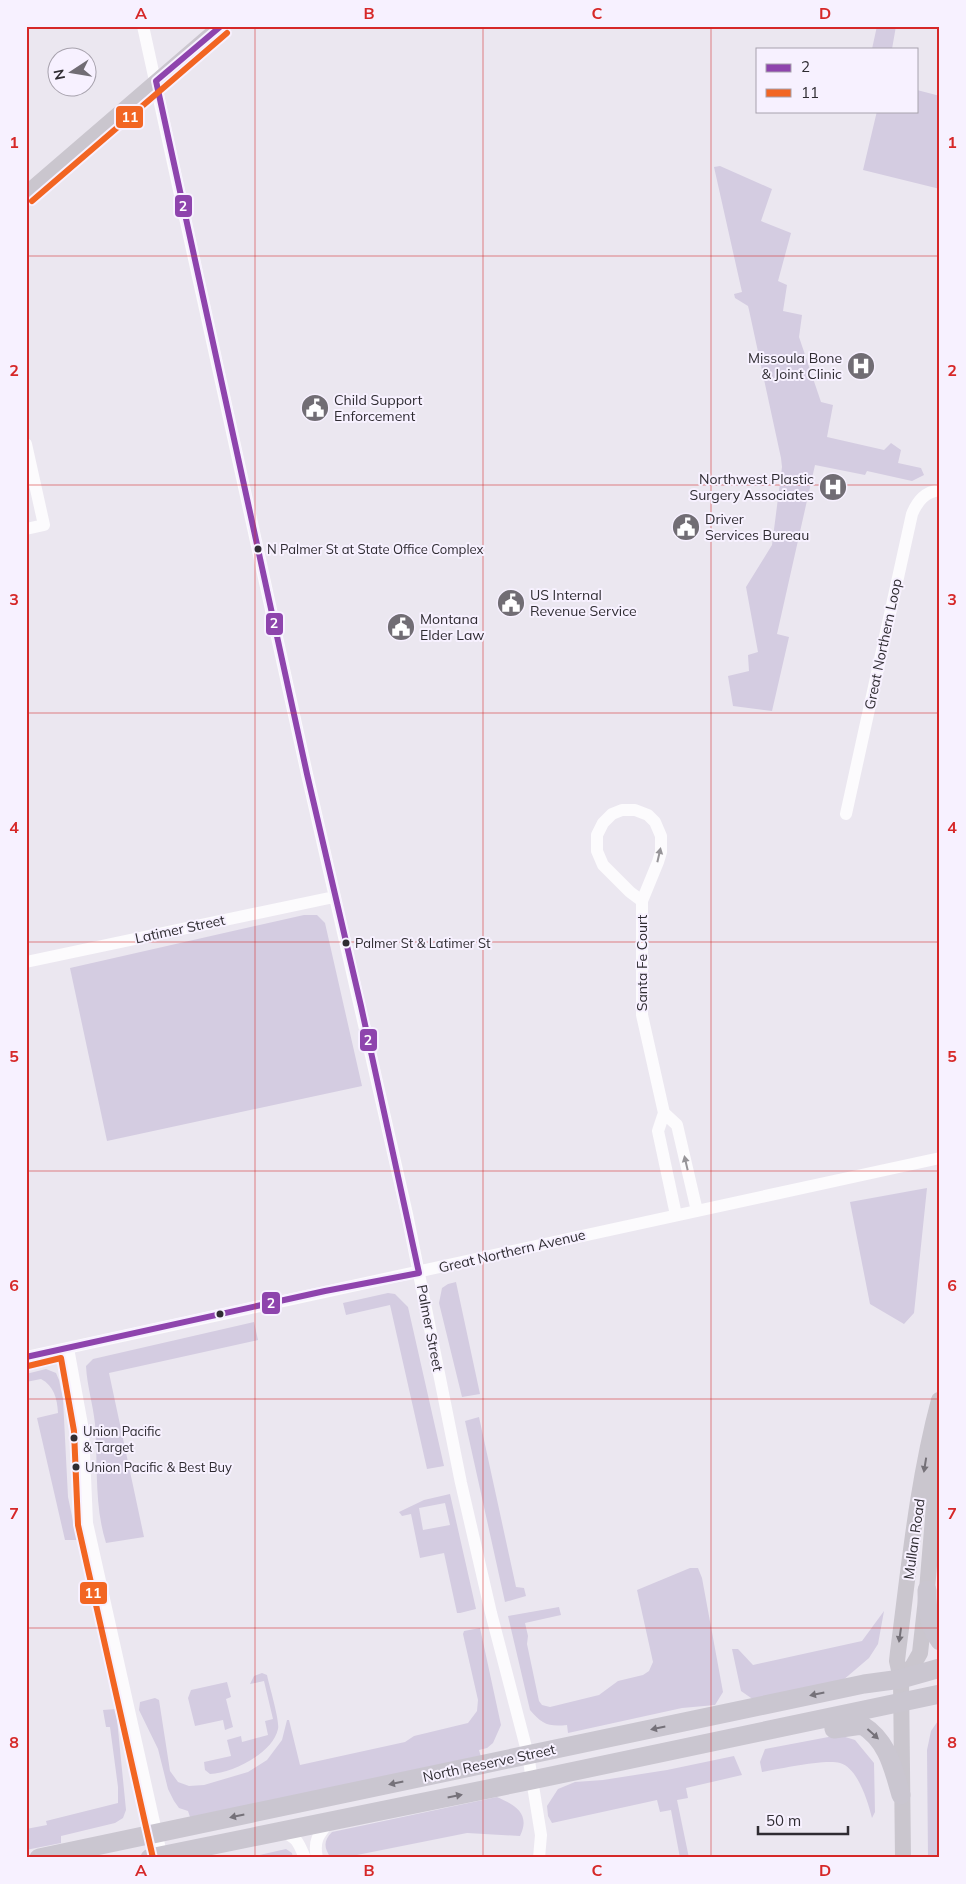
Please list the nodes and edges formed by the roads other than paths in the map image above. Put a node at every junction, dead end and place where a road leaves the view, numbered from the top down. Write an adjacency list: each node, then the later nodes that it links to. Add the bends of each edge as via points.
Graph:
1 (143, 26): 3 (street, Palmer Street)
2 (220, 26): 3 (main road)
3 (156, 81): 4 (main road); 9 (street, Palmer Street)
4 (26, 194)
5 (26, 444): 7 (street, via 44,525)
6 (940, 490): 8 (street, Great Northern Loop, via 930,492 917,502 912,514)
7 (26, 528)
8 (846, 814)
9 (334, 897): 11 (street, Latimer Street); 16 (street, Palmer Street)
10 (642, 901): 10 (street, Santa Fe Court, one-way to 10, via 661,852 661,836 648,815 622,810 603,822 597,835 597,851 603,866); 12 (street, Santa Fe Court, via 642,1015)
11 (26, 962)
12 (664, 1113): 14 (street, Santa Fe Court, one-way to 12, via 677,1125); 15 (street, Santa Fe Court, via 658,1131)
13 (940, 1158): 14 (street, Great Northern Avenue)
14 (697, 1210): 15 (street, Great Northern Avenue)
15 (676, 1215): 16 (street, Great Northern Avenue)
16 (419, 1272): 17 (street, Great Northern Avenue); 28 (street, Palmer Street, via 461,1483)
17 (68, 1348): 18 (street, Great Northern Avenue); 34 (street, via 83,1430 88,1523)
18 (26, 1357)
19 (940, 1398): 20 (main road, Mullan Road); 25 (main road, Mullan Road, one-way to 25, via 916,1516 897,1661)
20 (940, 1414)
21 (940, 1434): 22 (main road, Mullan Road)
22 (927, 1590): 23 (highway, via 928,1614); 25 (main road, Mullan Road, via 920,1653)
23 (940, 1640)
24 (940, 1668): 25 (highway, North Reserve Street)
25 (901, 1679): 27 (main road, Mullan Road); 28 (highway, North Reserve Street, one-way to 28)
26 (940, 1694): 27 (highway, North Reserve Street)
27 (900, 1703): 29 (highway, North Reserve Street); 31 (main road, Mullan Road)
28 (528, 1755): 30 (street, Palmer Street); 34 (highway, North Reserve Street, one-way to 34)
29 (586, 1768): 30 (highway, North Reserve Street); 31 (highway, one-way to 31, via 646,1766 854,1725 871,1732 885,1748)
30 (532, 1780): 32 (highway, North Reserve Street, one-way to 30); 39 (street, Palmer Street, via 541,1834)
31 (901, 1795): 40 (main road, Mullan Road)
32 (330, 1821): 33 (highway, North Reserve Street); 38 (street, via 316,1841)
33 (280, 1831): 35 (highway, North Reserve Street); 37 (street, via 298,1841)
34 (157, 1833): 35 (street); 36 (highway, North Reserve Street)
35 (158, 1857)
36 (39, 1858)
37 (305, 1858)
38 (317, 1858)
39 (539, 1858)
40 (903, 1858)

